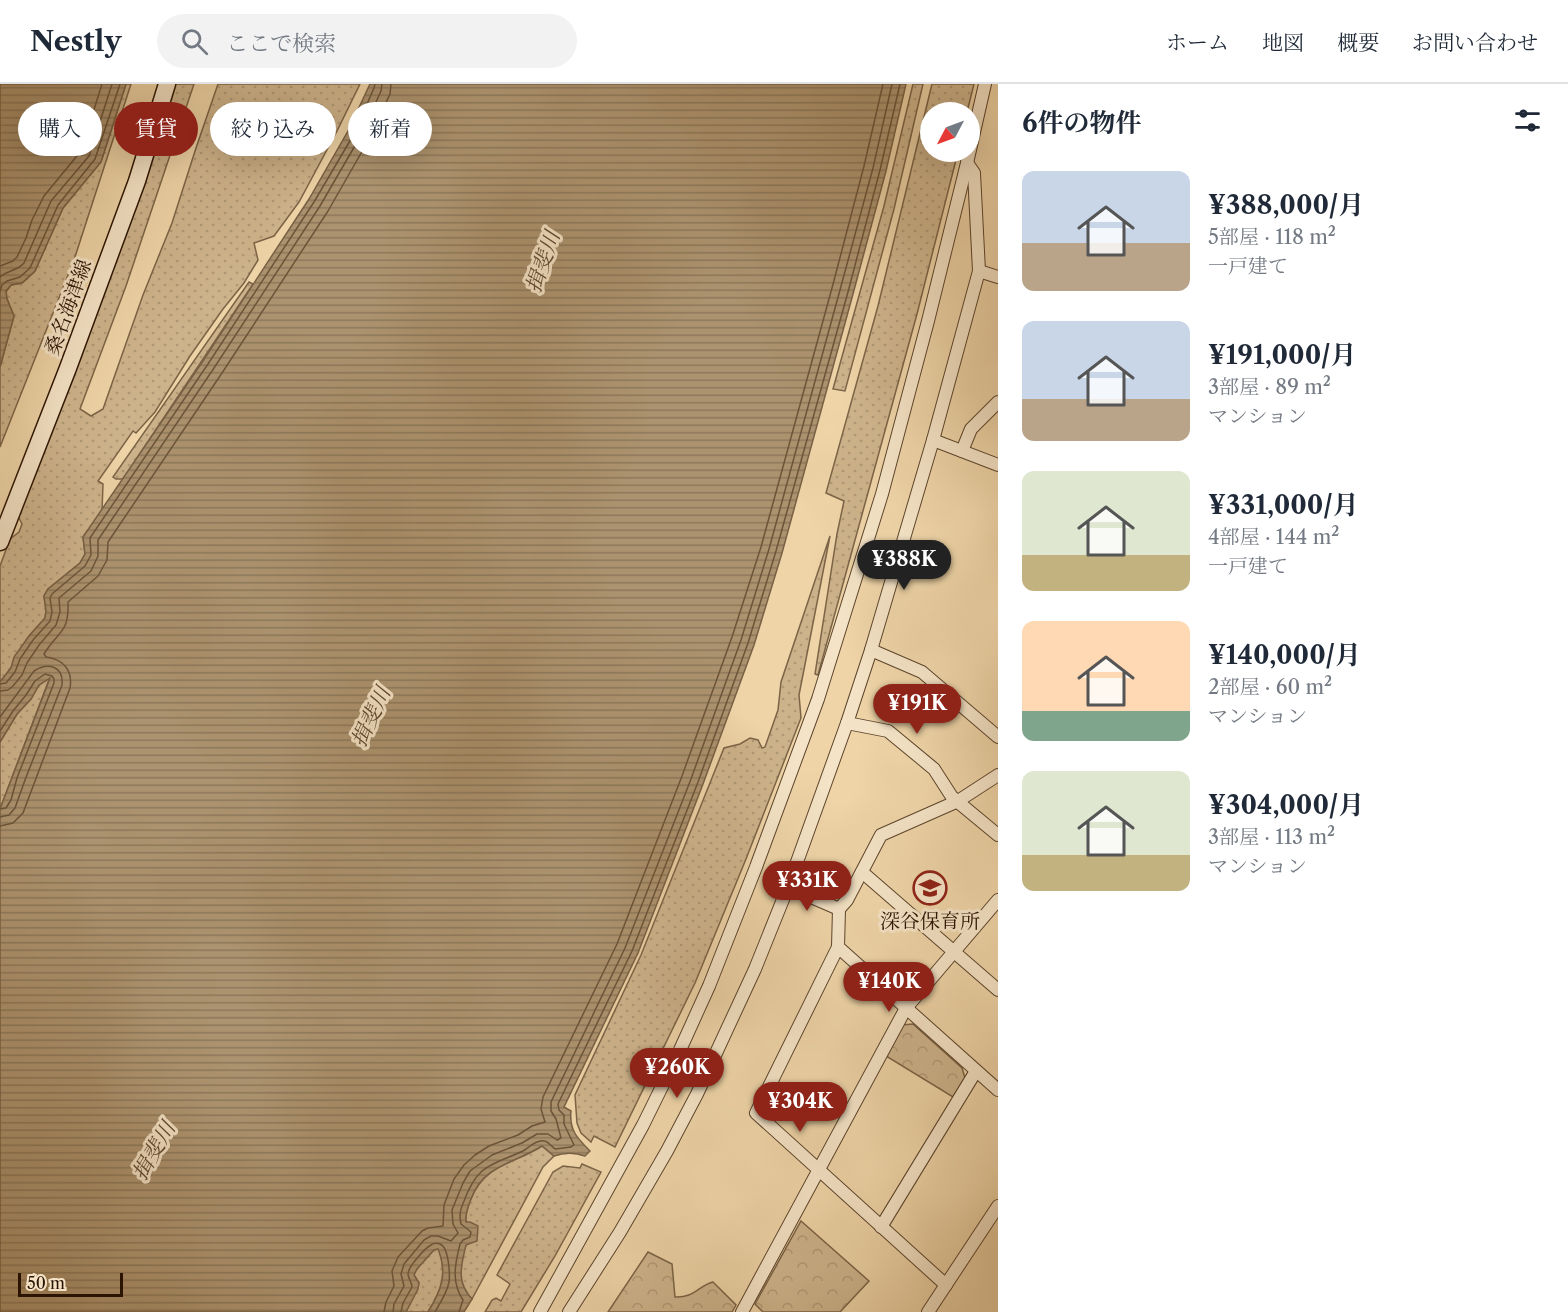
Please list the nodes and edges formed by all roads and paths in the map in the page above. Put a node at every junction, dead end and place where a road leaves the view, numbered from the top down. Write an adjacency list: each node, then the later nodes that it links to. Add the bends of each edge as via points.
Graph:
1 (167, 84): 10 (main road, 桑名海津線, via 137,181)
2 (985, 84): 3 (street)
3 (968, 164): 4 (street, via 974,173); 32 (street, via 882,494 818,699 709,986 680,1050)
4 (979, 271): 5 (street); 7 (street)
5 (998, 277)
6 (998, 402): 8 (street, via 971,429)
7 (933, 440): 8 (street); 11 (street)
8 (962, 451): 9 (street)
9 (998, 465)
10 (0, 542)
11 (871, 650): 12 (street); 13 (street, via 922,672)
12 (848, 723): 15 (street, via 888,730 934,769); 18 (street)
13 (998, 737)
14 (997, 778): 15 (street)
15 (958, 801): 16 (street); 17 (street, via 881,835)
16 (998, 835)
17 (862, 872): 20 (street); 22 (street)
18 (788, 887): 20 (street); 33 (street, via 751,980 697,1094 620,1232)
19 (998, 900): 22 (street)
20 (838, 909): 21 (street)
21 (838, 947): 24 (street); 27 (street, via 756,1113)
22 (954, 952): 23 (street); 24 (street)
23 (998, 990)
24 (906, 1008): 25 (street); 27 (street)
25 (976, 1071): 26 (street); 29 (street)
26 (998, 1090)
27 (819, 1171): 29 (street); 31 (street)
28 (998, 1206): 30 (street)
29 (881, 1227): 30 (street)
30 (946, 1285): 34 (street)
31 (746, 1311)
32 (540, 1312)
33 (569, 1312)
34 (928, 1312)

